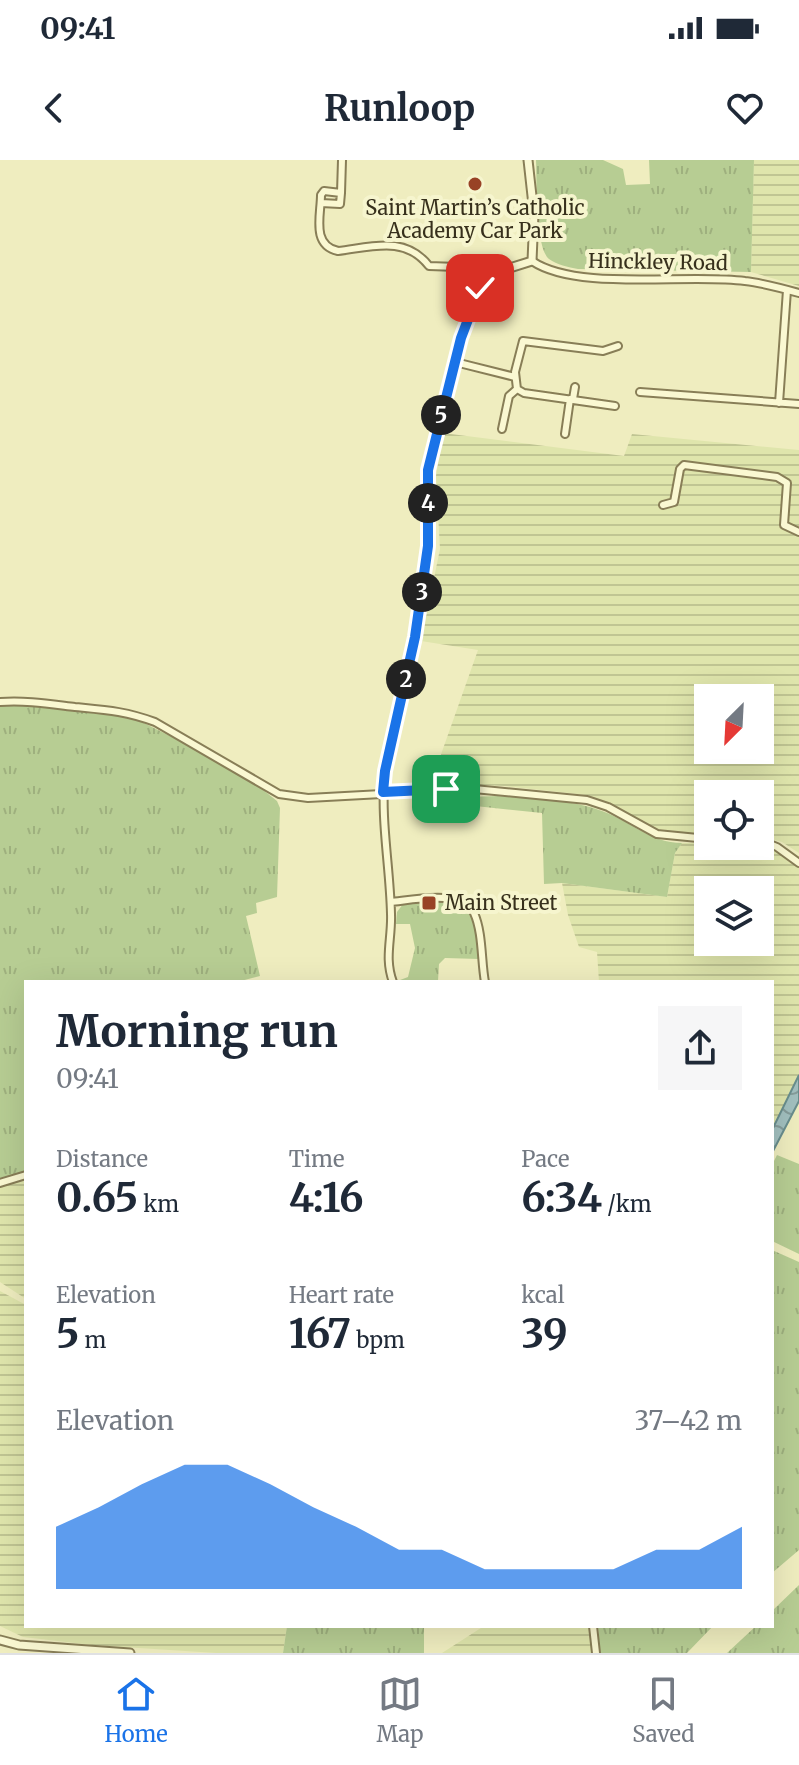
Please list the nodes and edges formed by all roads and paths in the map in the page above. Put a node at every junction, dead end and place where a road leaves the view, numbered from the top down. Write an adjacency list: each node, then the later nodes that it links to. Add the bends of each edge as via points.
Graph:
1 (342, 160): 3 (street)
2 (528, 160): 5 (street)
3 (341, 193): 4 (street, via 322,192); 4 (street, via 340,204)
4 (321, 203): 6 (street, via 319,235 330,249 397,246 421,256 429,266)
5 (532, 261): 6 (street); 7 (street, Hinckley Road, via 546,271 576,277 743,280)
6 (497, 272): 10 (street, via 480,288)
7 (787, 290): 8 (street, Hinckley Road); 16 (street)
8 (799, 293)
9 (618, 346): 11 (street, via 603,351 523,341)
10 (455, 362): 11 (street); 23 (street, via 428,470 428,546)
11 (515, 377): 13 (street)
12 (575, 387): 15 (street)
13 (517, 389): 15 (street); 19 (street, via 509,396)
14 (640, 392): 16 (street)
15 (572, 399): 18 (street); 20 (street)
16 (779, 403): 17 (street)
17 (799, 404)
18 (615, 406)
19 (502, 429)
20 (565, 434)
21 (663, 505): 22 (street, via 674,502 684,465 777,477 787,483 784,525)
22 (799, 532)
23 (415, 637): 25 (street)
24 (0, 702): 25 (street, via 136,715 279,794 308,798)
25 (383, 792): 26 (street, via 474,789 587,800 657,834); 29 (street)
26 (694, 838)
27 (774, 846): 28 (street)
28 (799, 863)
29 (391, 902): 30 (street, via 387,948); 31 (street, via 448,897 469,905)
30 (392, 980)
31 (485, 980)
32 (24, 1176): 33 (street)
33 (0, 1183)
34 (593, 1628): 37 (street)
35 (0, 1640): 36 (street)
36 (130, 1653)
37 (596, 1653)

